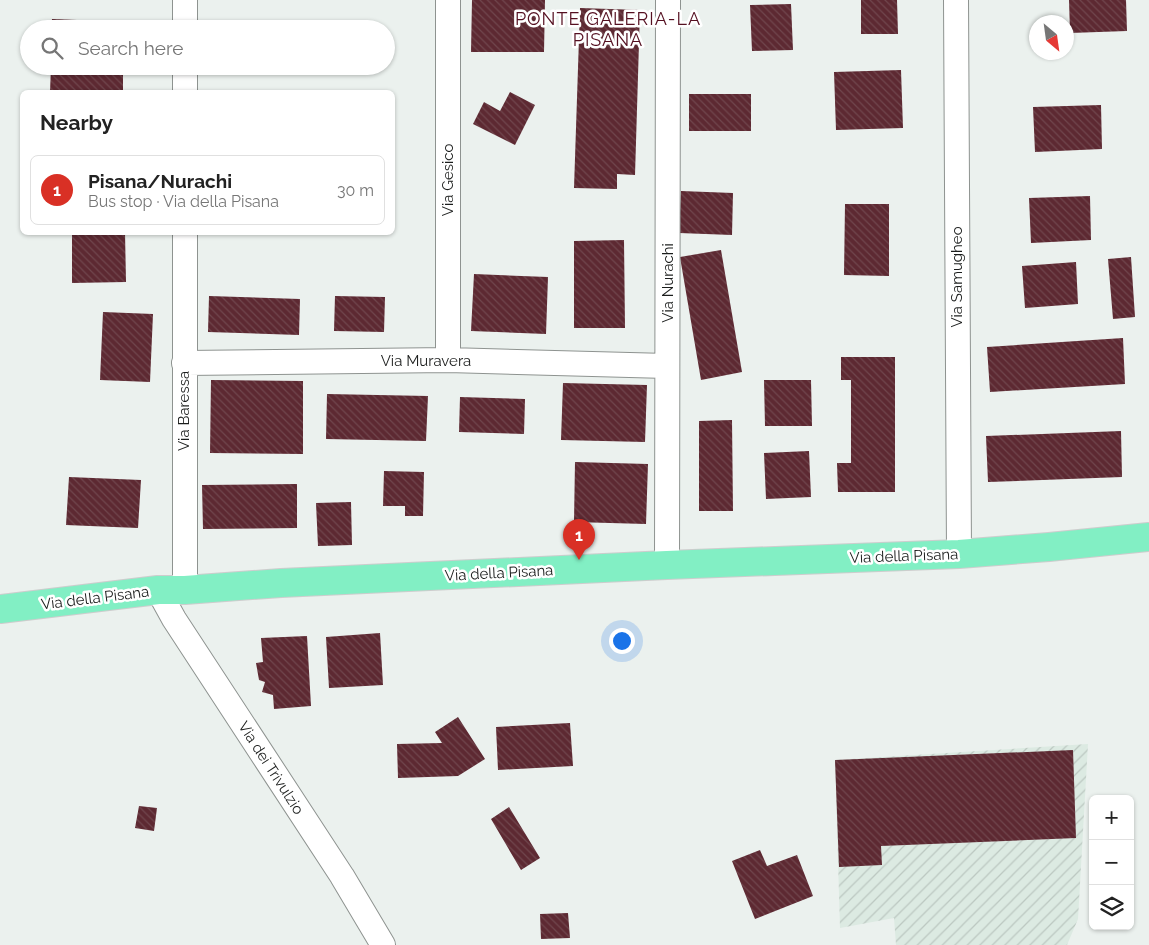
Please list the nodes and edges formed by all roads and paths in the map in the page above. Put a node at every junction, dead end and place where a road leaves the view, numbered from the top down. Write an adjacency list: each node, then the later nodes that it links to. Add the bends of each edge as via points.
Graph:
1 (185, 0): 5 (street)
2 (448, 0): 9 (street, Via Gesico)
3 (668, 0): 11 (street, Via Nurachi)
4 (956, 0): 13 (street, Via Samugheo)
5 (185, 20)
6 (185, 75): 7 (street)
7 (185, 90)
8 (184, 235): 10 (street, Via Baressa)
9 (448, 360): 10 (street, Via Muravera); 11 (street, Via Muravera)
10 (184, 363): 16 (street, Via Baressa)
11 (668, 366): 14 (street, Via Nurachi)
12 (1149, 537): 13 (main road, Via della Pisana)
13 (959, 554): 14 (main road, Via della Pisana)
14 (667, 565): 16 (main road, Via della Pisana)
15 (158, 590): 16 (main road, Via della Pisana); 17 (main road, Via della Pisana); 18 (street, Via dei Trivulzio)
16 (185, 590)
17 (0, 609)
18 (383, 945)

